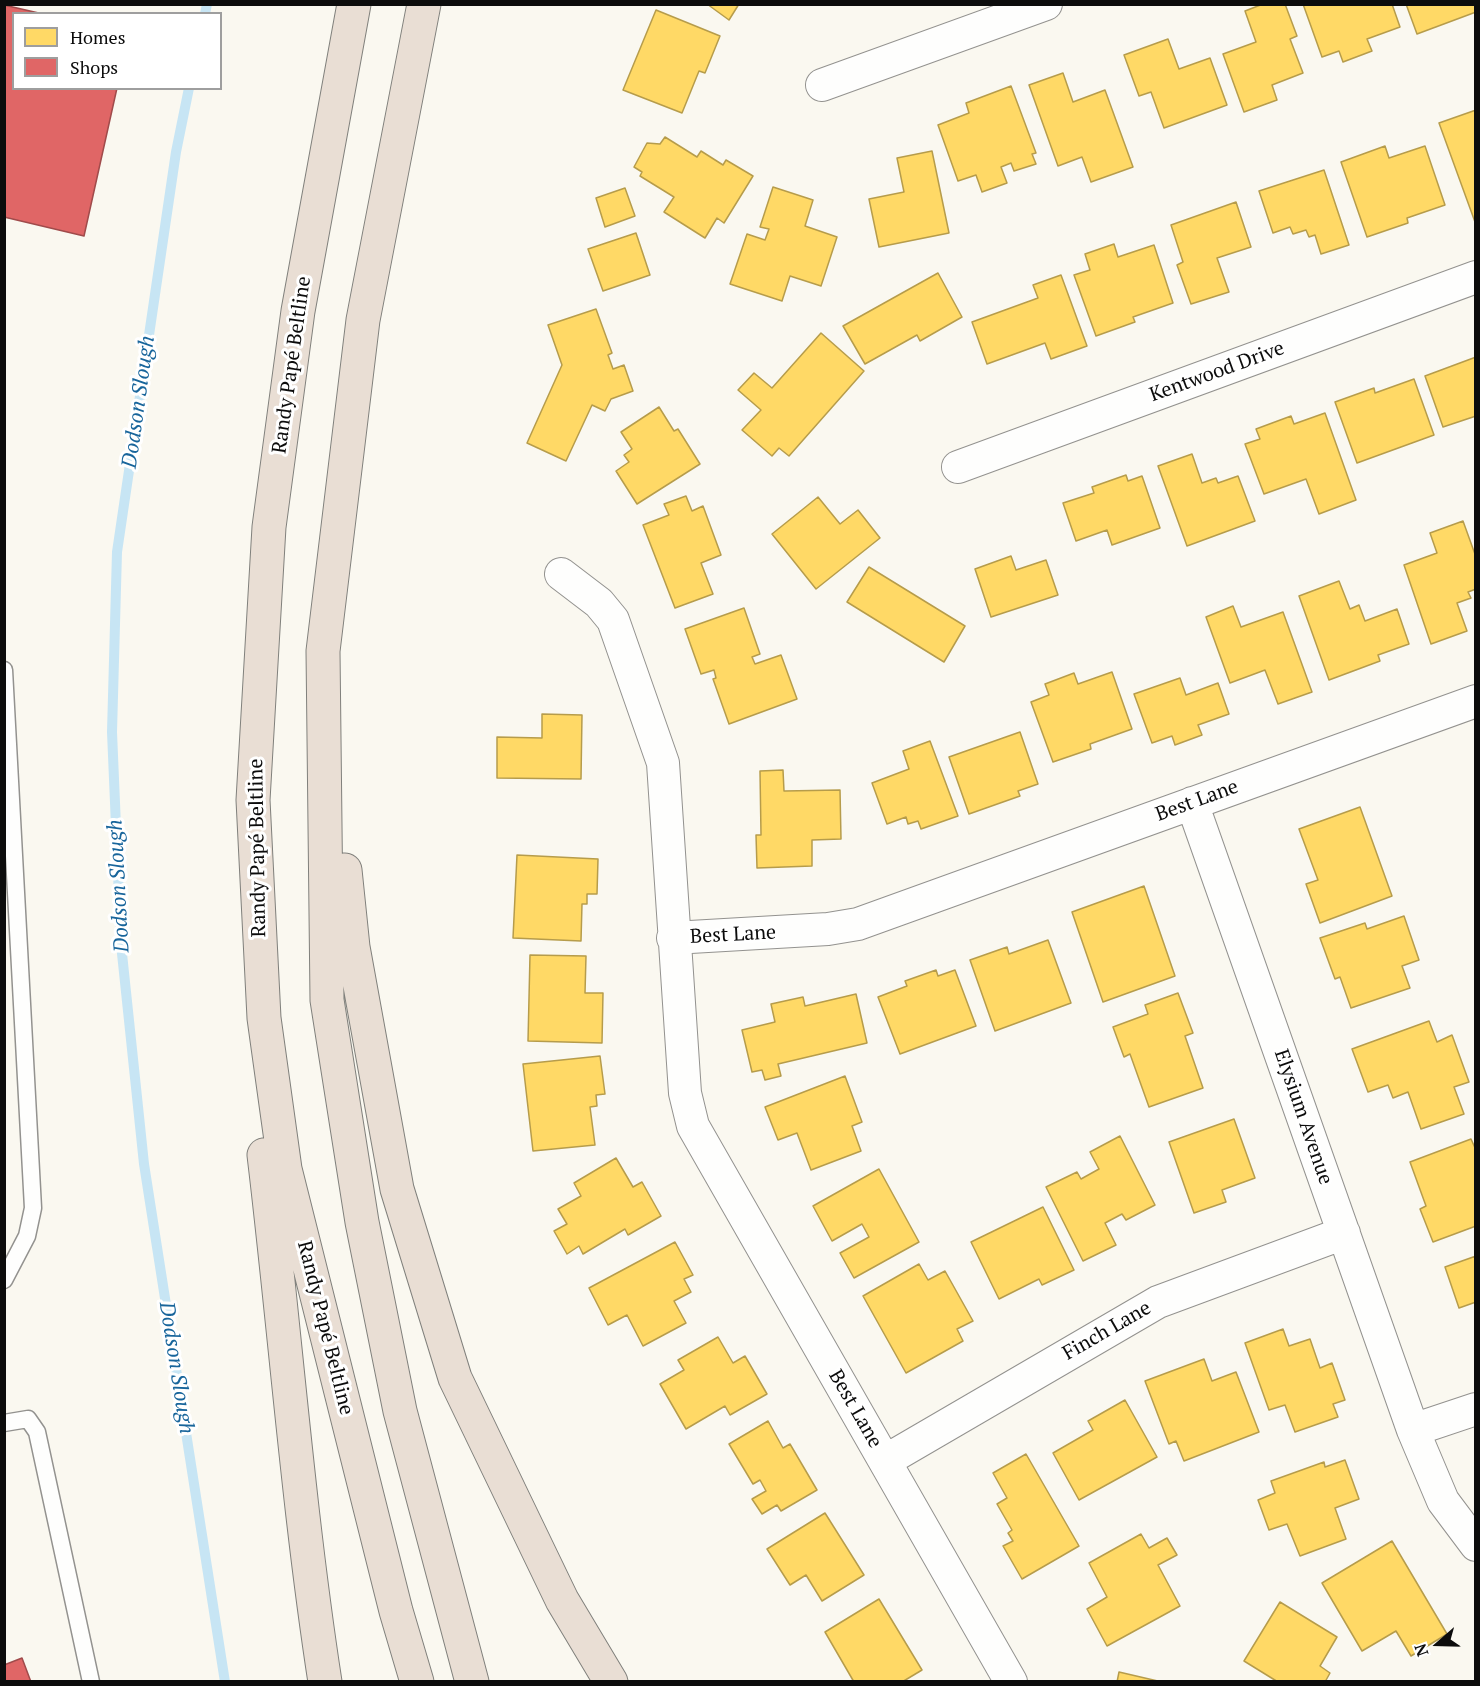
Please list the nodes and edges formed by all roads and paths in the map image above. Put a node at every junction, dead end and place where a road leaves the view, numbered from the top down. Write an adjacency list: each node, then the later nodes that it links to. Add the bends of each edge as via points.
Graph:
1 (354, 4): 14 (highway, Randy Papé Beltline, via 298,311 268,527 253,800)
2 (424, 4): 8 (highway, via 363,320)
3 (1046, 4): 4 (street)
4 (822, 85)
5 (1476, 277): 6 (street, Kentwood Drive)
6 (958, 467)
7 (561, 574): 13 (street, via 599,603 613,620 658,748 664,777)
8 (323, 651): 25 (highway, via 327,1000 362,1222 400,1411); 26 (highway, via 353,947 397,1189 455,1378 562,1600)
9 (4, 670): 12 (lane)
10 (1476, 701): 11 (street, Best Lane)
11 (1192, 803): 13 (street, Best Lane, via 858,924); 15 (street, Elysium Avenue)
12 (11, 923): 16 (lane, via 33,1208 27,1236)
13 (673, 938): 20 (street, Best Lane, via 685,1093 693,1126)
14 (264, 1018): 23 (highway, via 263,1153 309,1579); 24 (highway, Randy Papé Beltline, via 285,1169)
15 (1344, 1233): 19 (street, Elysium Avenue); 20 (street, Finch Lane, via 1150,1306)
16 (4, 1280)
17 (1476, 1409): 19 (street)
18 (4, 1423): 22 (lane, via 28,1419 37,1432)
19 (1413, 1431): 21 (street, Elysium Avenue, via 1443,1501)
20 (885, 1461): 27 (street, Best Lane)
21 (1476, 1545)
22 (92, 1682)
23 (325, 1682)
24 (417, 1682)
25 (472, 1682)
26 (611, 1682)
27 (1011, 1682)

